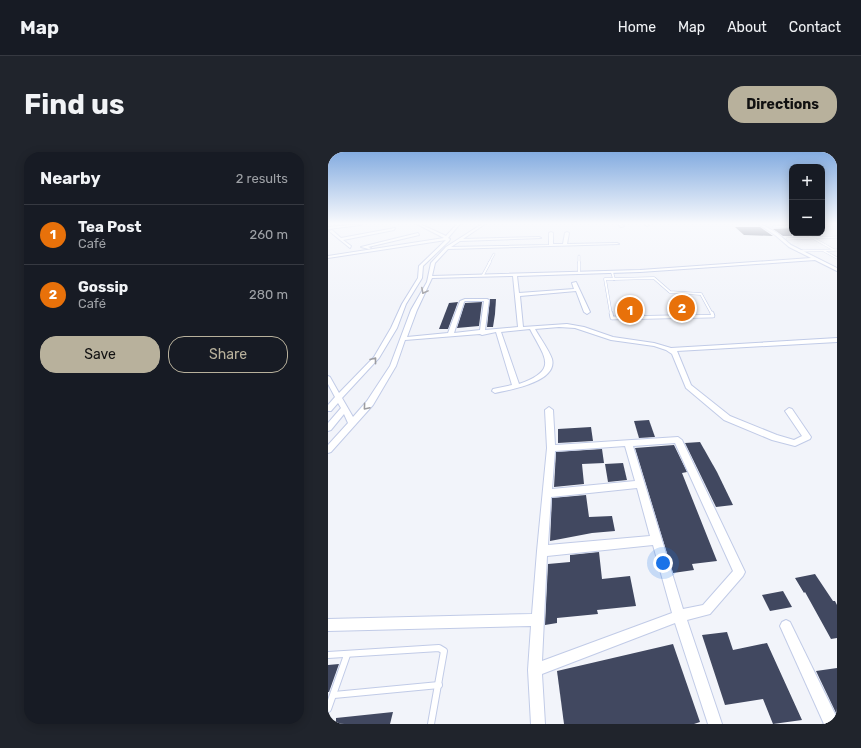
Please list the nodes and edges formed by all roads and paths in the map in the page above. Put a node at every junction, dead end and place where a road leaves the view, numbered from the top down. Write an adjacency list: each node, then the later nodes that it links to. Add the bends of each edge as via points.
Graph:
1 (372, 251): 9 (street)
2 (435, 251): 36 (street, one-way to 2, via 376,358 420,278 421,266)
3 (445, 251): 19 (street, via 432,265)
4 (799, 251): 5 (lane); 11 (street)
5 (807, 251)
6 (825, 251): 10 (lane)
7 (494, 254): 18 (lane)
8 (579, 256): 16 (lane)
9 (328, 258)
10 (837, 258)
11 (815, 259): 12 (street); 15 (street)
12 (831, 267): 13 (street); 14 (street)
13 (837, 267)
14 (837, 270)
15 (612, 272): 16 (street); 20 (lane)
16 (579, 273): 17 (street)
17 (515, 274): 18 (street); 23 (street)
18 (483, 275): 19 (street)
19 (431, 277): 30 (street, one-way to 30)
20 (614, 279): 20 (lane, via 654,278 670,292 700,294 713,316 612,318 605,279)
21 (574, 283): 22 (street)
22 (577, 290): 23 (street); 24 (street)
23 (517, 295): 26 (street)
24 (587, 312)
25 (532, 328): 26 (street); 32 (street, via 572,325 617,340 655,344); 34 (street, via 550,364 544,373 534,380)
26 (521, 329): 27 (street)
27 (498, 331): 28 (street); 34 (street)
28 (482, 333): 29 (street); 29 (street, via 488,300 465,300 462,301)
29 (450, 335): 30 (street)
30 (403, 339): 40 (street, one-way to 40, via 382,386)
31 (837, 340): 32 (street)
32 (670, 350): 39 (street, via 675,352 688,386 727,418 775,438 795,443 807,437)
33 (328, 378): 36 (street)
34 (516, 386): 35 (street)
35 (495, 391)
36 (338, 398): 37 (street); 40 (street)
37 (328, 409)
38 (548, 410): 43 (street)
39 (789, 411)
40 (348, 417): 41 (street); 41 (street)
41 (332, 430): 44 (street)
42 (628, 443): 43 (street); 45 (street); 49 (street, via 678,440 739,572 706,610)
43 (551, 448): 46 (street)
44 (328, 450)
45 (640, 484): 46 (street); 47 (street)
46 (548, 493): 48 (street)
47 (656, 540): 48 (street); 49 (street)
48 (542, 551): 50 (street)
49 (679, 616): 55 (street); 61 (street)
50 (538, 620): 51 (street); 55 (street)
51 (328, 625)
52 (786, 626): 62 (street)
53 (328, 655): 54 (lane)
54 (347, 655): 56 (lane, via 439,648 444,651); 57 (lane)
55 (535, 670): 60 (street)
56 (439, 685): 57 (lane); 59 (lane)
57 (334, 696): 58 (lane)
58 (328, 709)
59 (431, 724)
60 (538, 724)
61 (715, 724)
62 (832, 724)

